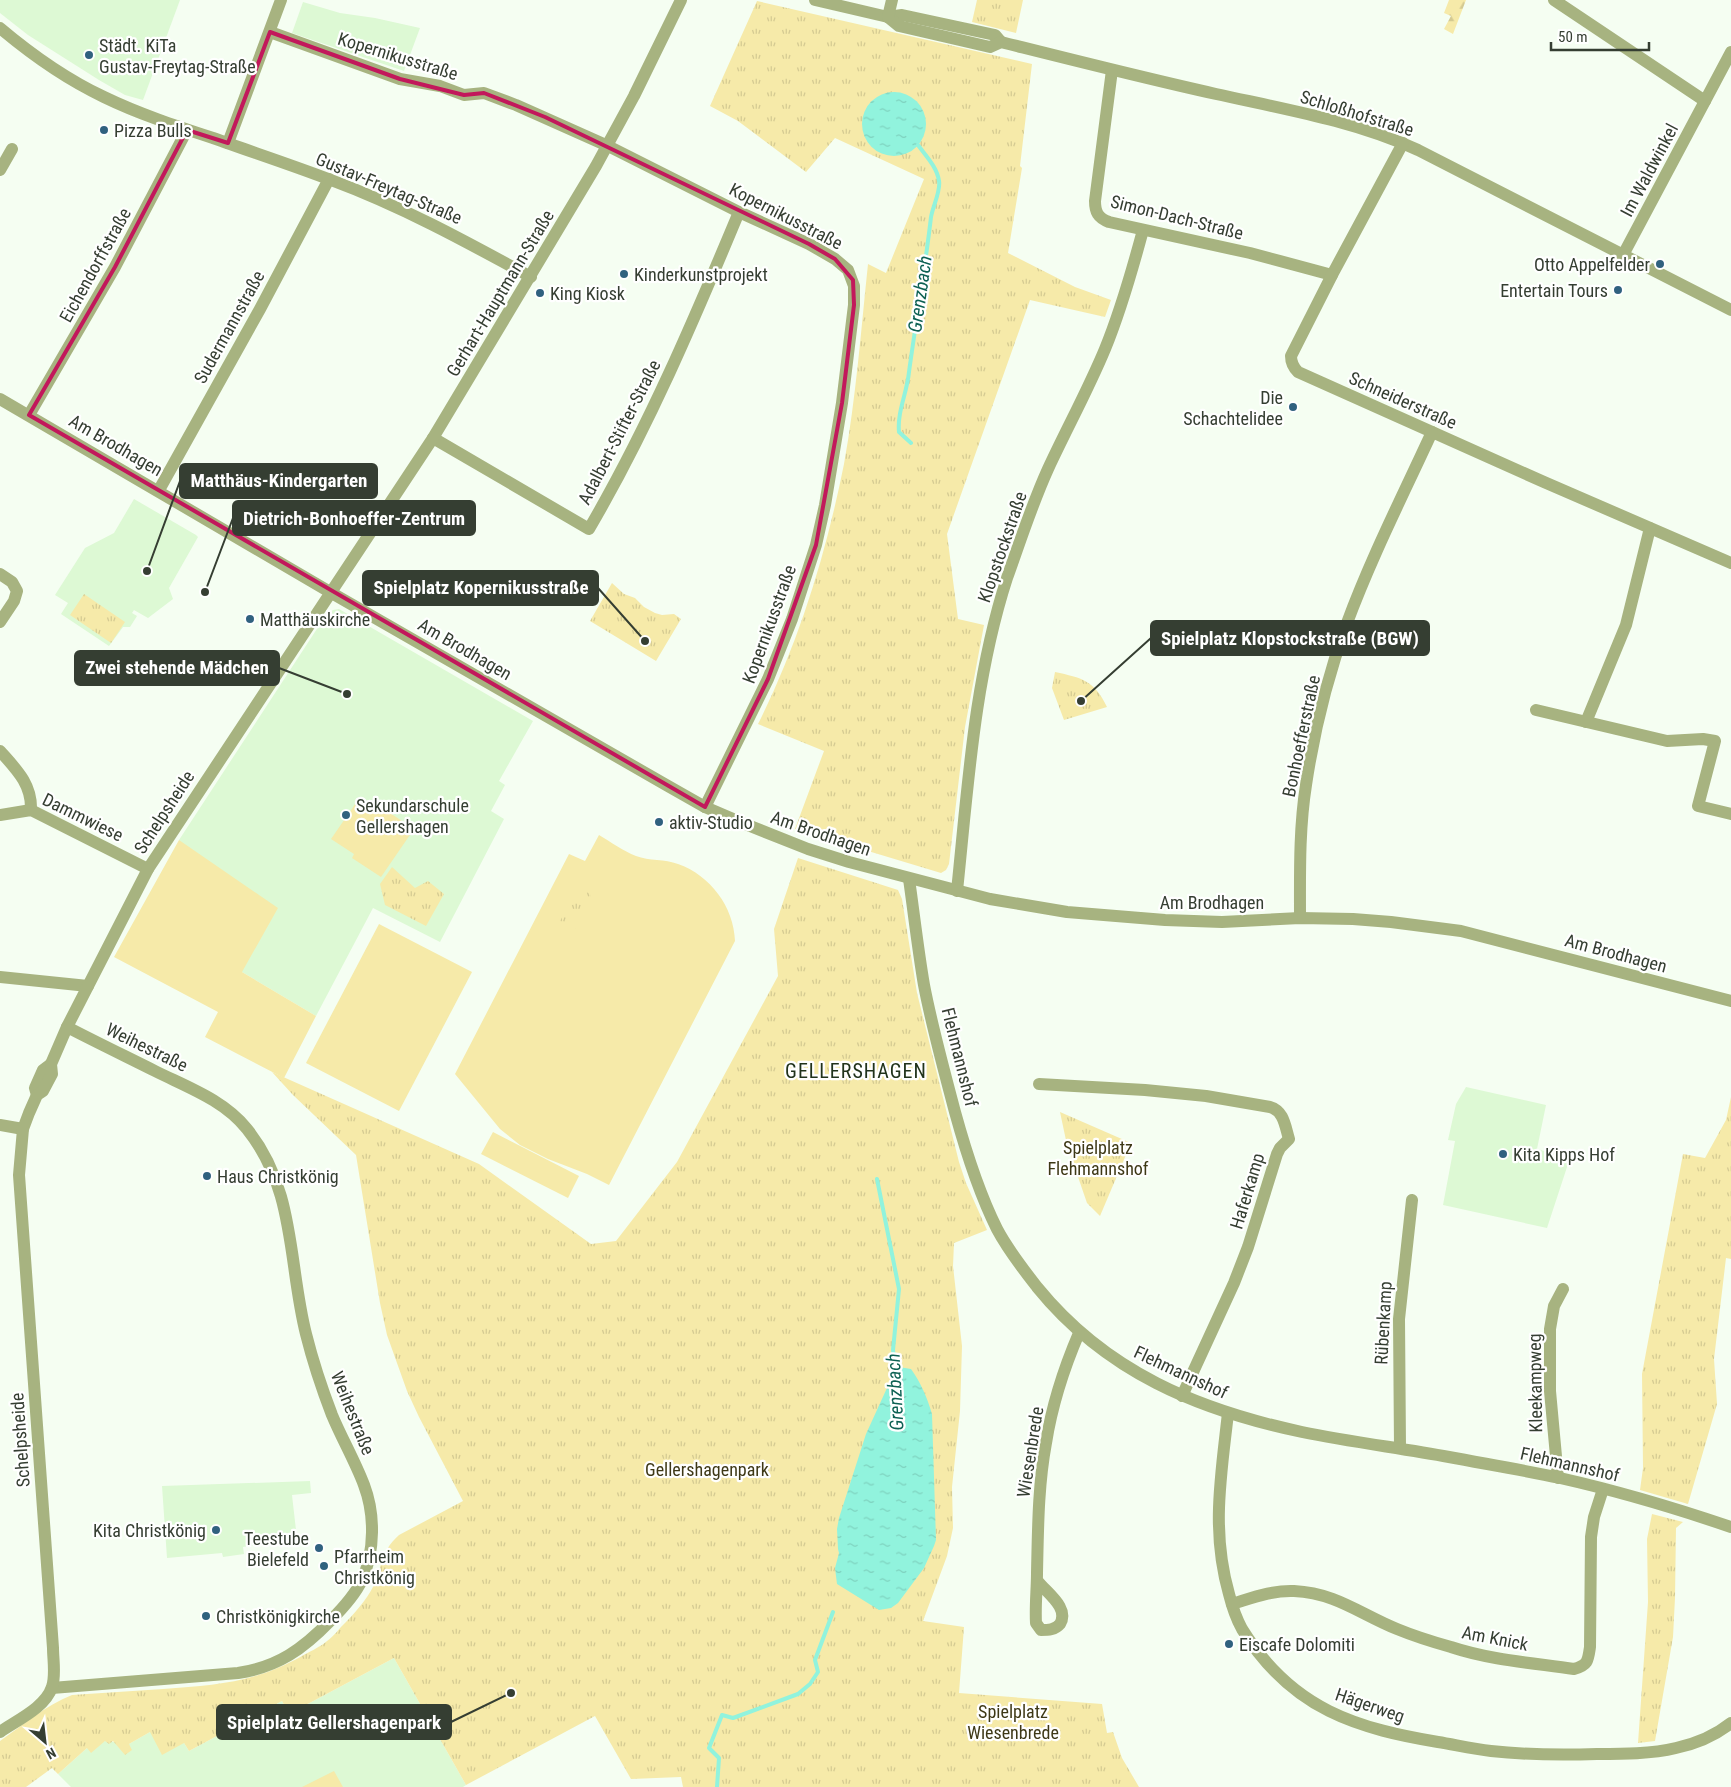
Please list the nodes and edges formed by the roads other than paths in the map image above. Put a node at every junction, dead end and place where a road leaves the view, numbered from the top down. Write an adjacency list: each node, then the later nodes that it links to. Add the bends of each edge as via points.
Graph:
1 (281, 0): 8 (street)
2 (681, 0): 15 (street, Gerhart-Hauptmann-Straße)
3 (815, 0): 6 (street, Schloßhofstraße)
4 (892, 0): 6 (street)
5 (1554, 0): 11 (street)
6 (888, 17): 10 (street, Schloßhofstraße, via 899,26 990,47 1002,42)
7 (0, 28): 12 (street, Gustav-Freytag-Straße, via 77,83 142,114)
8 (270, 32): 13 (street); 15 (street, Kopernikusstraße, via 400,79 440,86 464,95 484,93 493,96)
9 (1731, 52): 11 (street, Im Waldwinkel)
10 (1112, 70): 14 (street, Schloßhofstraße, via 1298,112); 20 (street, Simon-Dach-Straße, via 1095,209 1102,220)
11 (1705, 100): 21 (street, Im Waldwinkel)
12 (187, 130): 13 (street, Gustav-Freytag-Straße); 26 (street, Eichendorffstraße, via 115,268)
13 (228, 143): 18 (street, Gustav-Freytag-Straße)
14 (1403, 143): 21 (street, Schloßhofstraße); 22 (street, Schneiderstraße)
15 (608, 146): 19 (street, Kopernikusstraße); 23 (street, Gerhart-Hauptmann-Straße)
16 (12, 149): 17 (street)
17 (0, 170)
18 (329, 179): 23 (street, Gustav-Freytag-Straße, via 408,212); 29 (street, Sudermannstraße)
19 (739, 212): 28 (street, Adalbert-Stifter-Straße, via 679,354 626,463 589,529); 38 (street, Kopernikusstraße, via 835,259 848,270 853,280 854,305 842,403 816,545 768,679)
20 (1142, 230): 22 (street, Simon-Dach-Straße, via 1250,253); 44 (street, Klopstockstraße, via 1112,331 1039,490 995,621 976,707)
21 (1623, 255): 24 (street, Schloßhofstraße)
22 (1332, 275): 27 (street, Schneiderstraße, via 1291,356 1294,368)
23 (531, 277): 28 (street, Gerhart-Hauptmann-Straße)
24 (1731, 310)
25 (0, 398): 26 (street, Am Brodhagen)
26 (29, 415): 29 (street, Am Brodhagen)
27 (1432, 432): 30 (street, Schneiderstraße); 45 (street, Bonhoefferstraße, via 1354,606 1323,702 1306,787 1300,848)
28 (433, 438): 33 (street, Gerhart-Hauptmann-Straße)
29 (158, 490): 33 (street, Am Brodhagen)
30 (1650, 528): 31 (street, Schneiderstraße); 36 (street, via 1626,625)
31 (1731, 563)
32 (0, 574): 34 (street, via 12,582 17,591)
33 (330, 592): 38 (street, Am Brodhagen); 42 (street, Schelpsheide)
34 (0, 622)
35 (1536, 710): 36 (street)
36 (1586, 722): 40 (street, via 1667,741 1704,739 1715,742 1698,806)
37 (0, 751): 39 (street, via 24,778 31,797)
38 (705, 807): 43 (street, Am Brodhagen, via 808,848)
39 (31, 810): 41 (street, Dammwiese); 42 (street, Dammwiese)
40 (1731, 814)
41 (0, 815)
42 (148, 869): 47 (street, Schelpsheide)
43 (909, 879): 44 (street, Am Brodhagen); 55 (street, Flehmannshof, via 924,985 973,1174 997,1229 1016,1258 1046,1298)
44 (957, 892): 45 (street, Am Brodhagen, via 1034,908 1107,916 1222,922)
45 (1300, 918): 48 (street, Am Brodhagen, via 1391,922 1461,932)
46 (0, 977): 47 (street)
47 (88, 986): 49 (street, Schelpsheide)
48 (1731, 1001)
49 (67, 1027): 52 (street, Schelpsheide, via 51,1064 43,1070 35,1088 37,1095); 64 (street, Weihestraße, via 211,1099 237,1118 256,1142 273,1173 284,1206 307,1338 332,1414 364,1486 372,1531 367,1567 349,1601 328,1624 287,1657 256,1670 238,1673)
50 (1039, 1084): 56 (street, Haferkamp, via 1206,1096 1270,1107 1281,1113 1289,1139 1277,1154 1234,1283)
51 (0, 1125): 52 (street)
52 (23, 1129): 64 (street, Schelpsheide, via 19,1175 53,1648)
53 (1412, 1200): 58 (street, Rübenkamp, via 1399,1319)
54 (1562, 1290): 59 (street, Kleekampweg, via 1554,1306 1550,1329 1550,1391)
55 (1079, 1333): 56 (street, Flehmannshof, via 1132,1371); 62 (street, Wiesenbrede, via 1063,1373 1046,1443 1038,1517)
56 (1182, 1396): 57 (street, Flehmannshof)
57 (1228, 1413): 58 (street, Flehmannshof, via 1302,1432); 63 (street, Hägerweg, via 1218,1536)
58 (1400, 1448): 59 (street, Flehmannshof)
59 (1558, 1478): 60 (street, Flehmannshof)
60 (1603, 1488): 61 (street, Flehmannshof); 63 (street, Am Knick, via 1591,1537 1589,1660 1584,1666 1574,1669 1451,1648 1396,1628 1342,1601 1315,1593 1270,1593)
61 (1731, 1526)
62 (1037, 1580)
63 (1232, 1604): 65 (street, Hägerweg, via 1253,1645 1294,1689 1347,1719 1422,1740 1490,1751 1620,1754 1682,1747)
64 (52, 1688): 66 (street, via 37,1706)
65 (1731, 1723)
66 (0, 1732)

